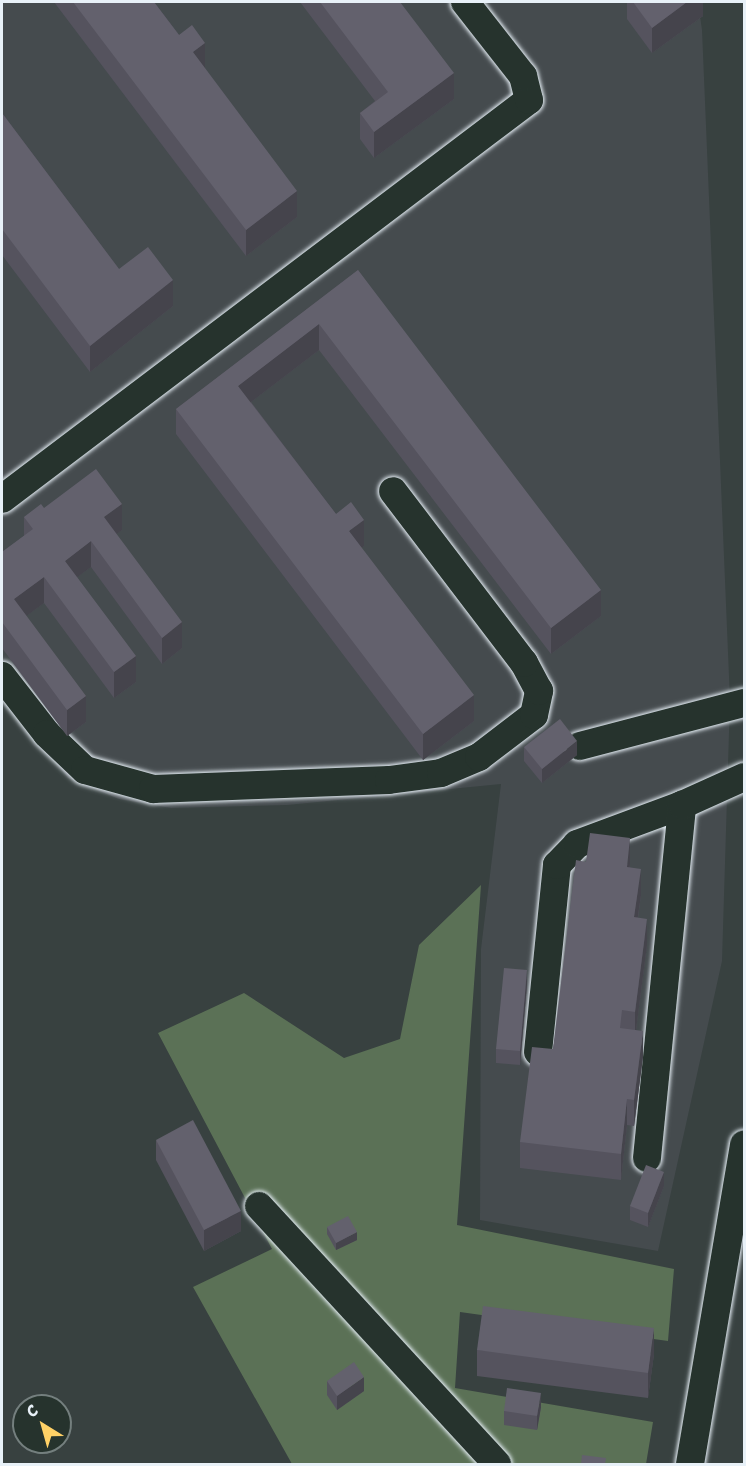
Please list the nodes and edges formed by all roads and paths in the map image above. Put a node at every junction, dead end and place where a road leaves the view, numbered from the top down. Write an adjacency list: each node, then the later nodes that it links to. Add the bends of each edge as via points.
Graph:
1 (465, 2): 3 (street, via 523,76 530,100)
2 (393, 491): 4 (street, via 524,663 538,692 534,715 479,757 441,773 390,780 153,789 85,770 47,734)
3 (2, 499)
4 (2, 676)
5 (744, 703): 6 (street)
6 (580, 746)
7 (744, 777): 8 (street)
8 (682, 805): 9 (street, via 577,844 557,865); 11 (street)
9 (538, 1052)
10 (744, 1145): 14 (street)
11 (647, 1158)
12 (259, 1206): 13 (street)
13 (497, 1464)
14 (690, 1464)

